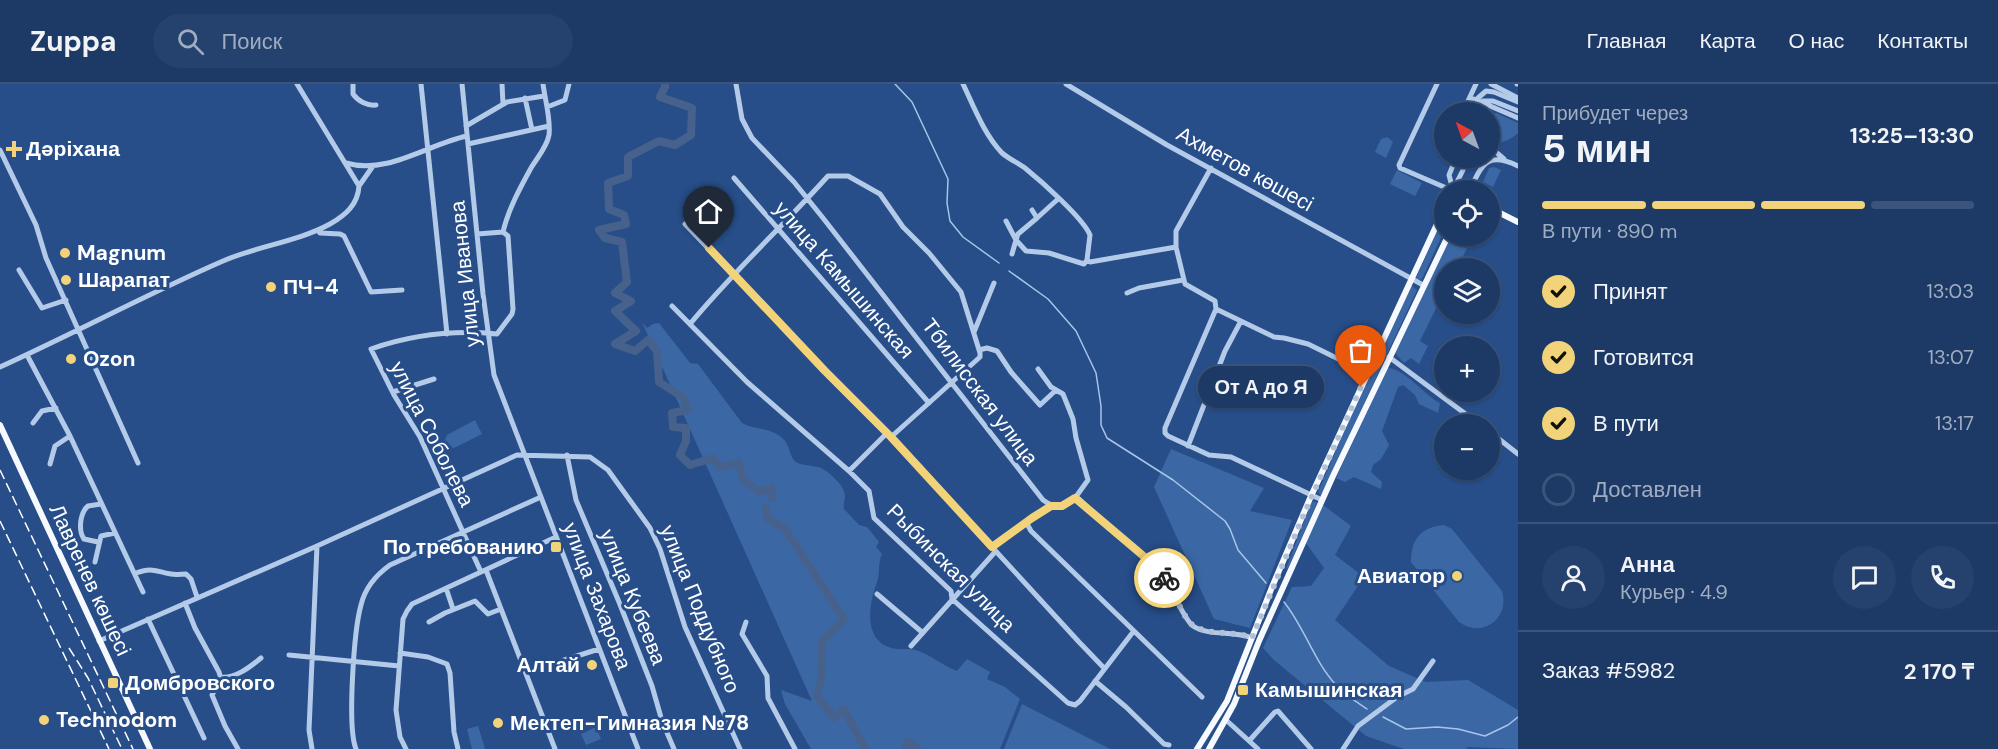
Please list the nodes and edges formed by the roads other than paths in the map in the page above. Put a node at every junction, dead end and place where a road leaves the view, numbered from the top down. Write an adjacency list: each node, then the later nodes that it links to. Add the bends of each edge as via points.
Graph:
1 (297, 84): 37 (street)
2 (353, 84): 23 (street, via 355,98 369,106)
3 (420, 84): 33 (street)
4 (462, 84): 28 (street, улица Иванова)
5 (502, 84): 22 (street)
6 (543, 84): 14 (street)
7 (569, 84): 24 (street, via 565,100)
8 (736, 84): 45 (street, Тбилисская улица, via 747,130)
9 (963, 84): 46 (street, via 999,150)
10 (1066, 84): 40 (street, Ахметов көшесі)
11 (1437, 84): 43 (street, via 1398,165)
12 (1476, 84): 18 (street)
13 (1491, 84): 16 (street)
14 (544, 96): 15 (street); 24 (street)
15 (525, 98): 22 (street); 30 (street)
16 (1518, 98)
17 (1482, 101): 19 (street); 26 (street, via 1490,100)
18 (1467, 102)
19 (1468, 102)
20 (1477, 102): 21 (street, bridge, via 1486,91)
21 (1518, 102)
22 (503, 104): 28 (street)
23 (376, 105)
24 (547, 107): 29 (street)
25 (1500, 109): 27 (street)
26 (1518, 111)
27 (1518, 117)
28 (466, 126): 31 (street, улица Иванова)
29 (549, 126): 30 (street); 56 (street, via 545,147 525,178)
30 (532, 130): 32 (street)
31 (467, 136): 32 (street, улица Иванова); 33 (street)
32 (468, 144): 57 (street, улица Иванова)
33 (428, 149): 38 (street); 79 (street)
34 (0, 150): 71 (street)
35 (1500, 155): 36 (street)
36 (1508, 161): 39 (street); 42 (street, via 1496,159 1485,163)
37 (344, 162): 38 (street); 44 (street)
38 (373, 166): 44 (street)
39 (1518, 166)
40 (1211, 168): 60 (street, via 1176,231); 65 (street, Ахметов көшесі)
41 (734, 178): 53 (street, улица Камышинская)
42 (1476, 180)
43 (1434, 182)
44 (359, 186): 54 (street, via 353,207)
45 (808, 200): 53 (street); 77 (street, via 828,176 848,176 880,194 903,227 955,283); 87 (street, Тбилисская улица)
46 (1058, 200): 49 (street); 62 (street, via 1090,235)
47 (1032, 210): 49 (street)
48 (1500, 213): 51 (main road)
49 (1036, 218): 58 (street)
50 (1006, 221): 58 (street)
51 (1518, 222)
52 (685, 224): 64 (street)
53 (777, 227): 64 (street); 90 (street, улица Камышинская)
54 (318, 230): 69 (street, via 344,236 370,292); 76 (street, via 226,260)
55 (1434, 230): 65 (main road)
56 (502, 232): 57 (street); 78 (street, via 508,236 512,314 497,334)
57 (477, 234): 78 (street, улица Иванова)
58 (1016, 240): 61 (street); 62 (street, via 1026,251 1049,253 1077,263)
59 (1443, 246): 68 (main road)
60 (1176, 247): 62 (street, via 1102,261); 66 (street)
61 (1012, 254)
62 (1087, 260)
63 (19, 270): 71 (street, via 42,308)
64 (734, 275): 75 (street); 95 (street)
65 (1411, 279): 68 (street, Ахметов көшесі); 85 (main road)
66 (1183, 280): 70 (street); 73 (street, via 1215,301)
67 (994, 283): 77 (street)
68 (1423, 285): 82 (main road)
69 (402, 290)
70 (1126, 293)
71 (66, 300): 76 (street)
72 (672, 306): 75 (street, Рыбинская улица)
73 (1216, 309): 74 (street); 98 (street, via 1165,428 1168,436)
74 (1241, 321): 85 (street, via 1274,338 1308,344); 98 (street, via 1225,351)
75 (690, 324): 104 (street, Рыбинская улица, via 747,382)
76 (79, 331): 81 (street); 102 (street)
77 (974, 332): 80 (street)
78 (488, 333): 79 (street, улица Соболева); 99 (street, улица Иванова, via 494,375)
79 (447, 334): 89 (street, улица Соболева, via 405,339 371,349)
80 (979, 350): 87 (street, via 980,357); 88 (street, via 997,351 1040,405)
81 (27, 355): 83 (street); 91 (street)
82 (1389, 357): 92 (street); 109 (main road)
83 (0, 367)
84 (1038, 369): 88 (street)
85 (1367, 373): 106 (main road)
86 (434, 379): 89 (street)
87 (951, 382): 90 (street); 111 (street, Тбилисская улица, via 1032,488)
88 (1055, 391): 108 (street, via 1063,394 1070,411 1087,474 1088,480)
89 (393, 392): 105 (street, улица Соболева)
90 (929, 403): 95 (street)
91 (56, 408): 93 (street, via 42,411); 96 (street)
92 (1466, 414)
93 (33, 423)
94 (0, 426): 138 (main road, Лавренев көшесі)
95 (889, 435): 104 (street); 118 (street)
96 (70, 436): 103 (street, via 56,446); 110 (street)
97 (1500, 440): 100 (street)
98 (1188, 446): 106 (street, via 1231,457)
99 (525, 454): 101 (street, улица Поддубного); 105 (street); 107 (street, улица Захарова)
100 (1518, 454)
101 (567, 455): 165 (street, улица Кубеева, via 576,500 620,602); 166 (street, улица Поддубного, via 599,462 650,528 685,627)
102 (138, 463)
103 (50, 464)
104 (849, 471): 128 (street, Рыбинская улица, via 869,491 874,518 951,591)
105 (444, 487): 113 (street, улица Соболева); 117 (street)
106 (1311, 496): 109 (street); 120 (main road)
107 (541, 497): 113 (street); 115 (street, улица Захарова)
108 (1075, 498): 111 (street, via 1062,506); 137 (street, via 1154,566 1193,626)
109 (1322, 501): 121 (main road)
110 (101, 504): 114 (street); 116 (street, via 88,506 81,516 81,535)
111 (1051, 506): 112 (street)
112 (1026, 522): 118 (street); 135 (street)
113 (462, 531): 122 (street, улица Соболева); 146 (street, via 390,565 371,583 361,605)
114 (115, 532): 116 (street, via 101,536); 123 (street)
115 (556, 537): 122 (street); 140 (street, улица Захарова)
116 (98, 542): 119 (street)
117 (317, 546): 127 (street); 144 (street)
118 (994, 549): 128 (street); 149 (street)
119 (95, 562)
120 (1280, 568): 121 (main road, via 1285,572); 137 (main road)
121 (1292, 570): 153 (main road)
122 (483, 571): 124 (street); 131 (street, улица Соболева)
123 (136, 573): 125 (street); 127 (street, via 148,568 186,574)
124 (446, 588): 130 (street); 141 (street, via 407,610)
125 (143, 592)
126 (877, 594): 136 (street)
127 (197, 597): 129 (street)
128 (952, 599): 136 (street); 151 (street, Рыбинская улица, via 1068,703 1075,705 1080,701)
129 (185, 603): 132 (street); 150 (street)
130 (453, 609): 131 (street, via 475,601 488,614); 133 (street)
131 (501, 609): 163 (street, улица Соболева)
132 (148, 619): 138 (street); 154 (street)
133 (429, 622)
134 (746, 622): 167 (street, via 742,634 766,676 768,698)
135 (1133, 632): 149 (street, Рыбинская улица); 152 (street)
136 (923, 633): 139 (street)
137 (1252, 638): 168 (main road, via 1227,701)
138 (99, 641): 157 (main road, Лавренев көшесі)
139 (911, 646)
140 (599, 649): 147 (street); 164 (street, улица Захарова)
141 (400, 653): 148 (street); 162 (street, via 447,664)
142 (289, 655): 144 (street)
143 (261, 658): 150 (street, via 227,678)
144 (311, 658): 146 (street); 159 (street)
145 (1433, 661): 172 (street, via 1413,688 1358,726)
146 (354, 662): 148 (street); 160 (street, via 351,726)
147 (558, 662)
148 (399, 666): 161 (street, via 397,722)
149 (1104, 668): 151 (street, Рыбинская улица)
150 (220, 677): 158 (street, via 212,695)
151 (1095, 681): 156 (street)
152 (1202, 697)
153 (1226, 720): 155 (street); 169 (main road)
154 (204, 738)
155 (1249, 741): 170 (street); 171 (street, via 1278,711)
156 (1169, 745)
157 (150, 749)
158 (238, 749)
159 (312, 749)
160 (356, 749)
161 (406, 749)
162 (458, 749)
163 (555, 749)
164 (638, 749)
165 (674, 749)
166 (740, 749)
167 (795, 749)
168 (1197, 749)
169 (1209, 749)
170 (1258, 749)
171 (1311, 749)
172 (1344, 749)

